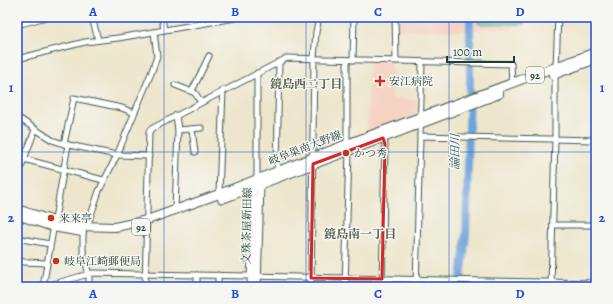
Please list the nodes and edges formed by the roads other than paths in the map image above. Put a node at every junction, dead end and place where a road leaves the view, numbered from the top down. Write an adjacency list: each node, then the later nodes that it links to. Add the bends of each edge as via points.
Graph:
1 (46, 17): 9 (street)
2 (92, 17): 12 (street)
3 (162, 17): 10 (street)
4 (241, 17): 10 (street)
5 (319, 17): 15 (street)
6 (354, 17): 19 (street)
7 (395, 17): 20 (street)
8 (558, 17): 23 (street)
9 (17, 25)
10 (164, 30): 11 (street)
11 (154, 32): 12 (street); 31 (street, via 157,56)
12 (98, 40): 17 (street)
13 (596, 52): 23 (main road, 岐阜巣南大野線 / 92)
14 (209, 56): 28 (street)
15 (314, 58): 18 (street); 21 (street, via 287,58); 49 (street)
16 (596, 59): 23 (main road, 岐阜巣南大野線 / 92)
17 (17, 60)
18 (347, 60): 19 (street); 44 (street)
19 (353, 60): 20 (street)
20 (396, 61): 22 (street)
21 (278, 62): 24 (street); 52 (street)
22 (422, 62): 25 (street, via 511,64); 34 (street)
23 (556, 71): 25 (main road, 岐阜巣南大野線 / 92); 29 (main road, 岐阜巣南大野線 / 92); 41 (street)
24 (257, 73): 27 (street); 55 (street)
25 (512, 84): 29 (main road, 岐阜巣南大野線 / 92)
26 (175, 85): 28 (street)
27 (223, 90): 30 (street); 56 (street)
28 (192, 91): 30 (street)
29 (474, 100): 34 (main road, 岐阜巣南大野線 / 92)
30 (201, 102): 32 (street)
31 (134, 113): 43 (street, via 74,98); 46 (street)
32 (176, 115): 38 (street); 47 (street, via 149,130)
33 (17, 117): 37 (street)
34 (421, 120): 39 (street); 40 (main road, 岐阜巣南大野線 / 92); 44 (main road, 岐阜巣南大野線 / 92)
35 (201, 128): 36 (street)
36 (192, 129): 38 (street); 45 (street)
37 (35, 130): 43 (street, via 52,140); 48 (street)
38 (178, 130): 58 (street)
39 (420, 136): 41 (street); 77 (street)
40 (382, 138): 44 (main road, 岐阜巣南大野線 / 92); 76 (street, via 385,144)
41 (555, 139): 42 (street); 62 (street)
42 (596, 140)
43 (66, 144): 46 (street); 51 (street)
44 (348, 147): 49 (main road, 岐阜巣南大野線 / 92); 75 (street)
45 (195, 152)
46 (117, 155): 47 (street); 54 (street)
47 (149, 156): 60 (street)
48 (24, 159): 50 (street); 51 (street); 53 (street)
49 (313, 160): 52 (main road, 岐阜巣南大野線 / 92); 55 (main road, 岐阜巣南大野線 / 92); 74 (street)
50 (17, 161)
51 (63, 170): 54 (street); 61 (street)
52 (277, 171): 55 (main road, 岐阜巣南大野線 / 92)
53 (17, 178)
54 (103, 180): 64 (street)
55 (257, 183): 56 (main road, 岐阜巣南大野線 / 92); 60 (main road, 岐阜巣南大野線 / 92); 73 (main road, 文殊茶屋新田線)
56 (219, 194): 58 (main road, 岐阜巣南大野線 / 92)
57 (17, 209): 61 (main road, 岐阜巣南大野線 / 92)
58 (175, 210): 60 (main road, 岐阜巣南大野線 / 92)
59 (17, 215): 61 (main road, 岐阜巣南大野線 / 92)
60 (147, 223): 64 (main road, 岐阜巣南大野線 / 92, via 121,231); 70 (street)
61 (53, 224): 64 (main road, 岐阜巣南大野線 / 92); 66 (street)
62 (553, 225): 63 (street); 79 (street)
63 (596, 225)
64 (85, 230): 69 (street, via 83,251)
65 (22, 239): 66 (street)
66 (50, 244): 68 (street)
67 (17, 260): 68 (street)
68 (47, 263): 80 (street)
69 (88, 273): 70 (street); 80 (street); 81 (street)
70 (146, 274): 71 (street); 82 (street)
71 (197, 275): 72 (street); 83 (street)
72 (218, 275): 73 (street); 84 (street)
73 (254, 276): 74 (street); 85 (main road, 文殊茶屋新田線); 86 (main road, 文殊茶屋新田線)
74 (311, 278): 75 (street); 87 (street)
75 (346, 278): 76 (street); 88 (street)
76 (382, 279): 77 (street); 89 (street)
77 (416, 279): 79 (street); 90 (street)
78 (596, 283): 79 (street)
79 (551, 284)
80 (43, 287)
81 (89, 287)
82 (145, 287)
83 (197, 287)
84 (218, 287)
85 (251, 287)
86 (257, 287)
87 (311, 287)
88 (345, 287)
89 (382, 287)
90 (416, 287)

